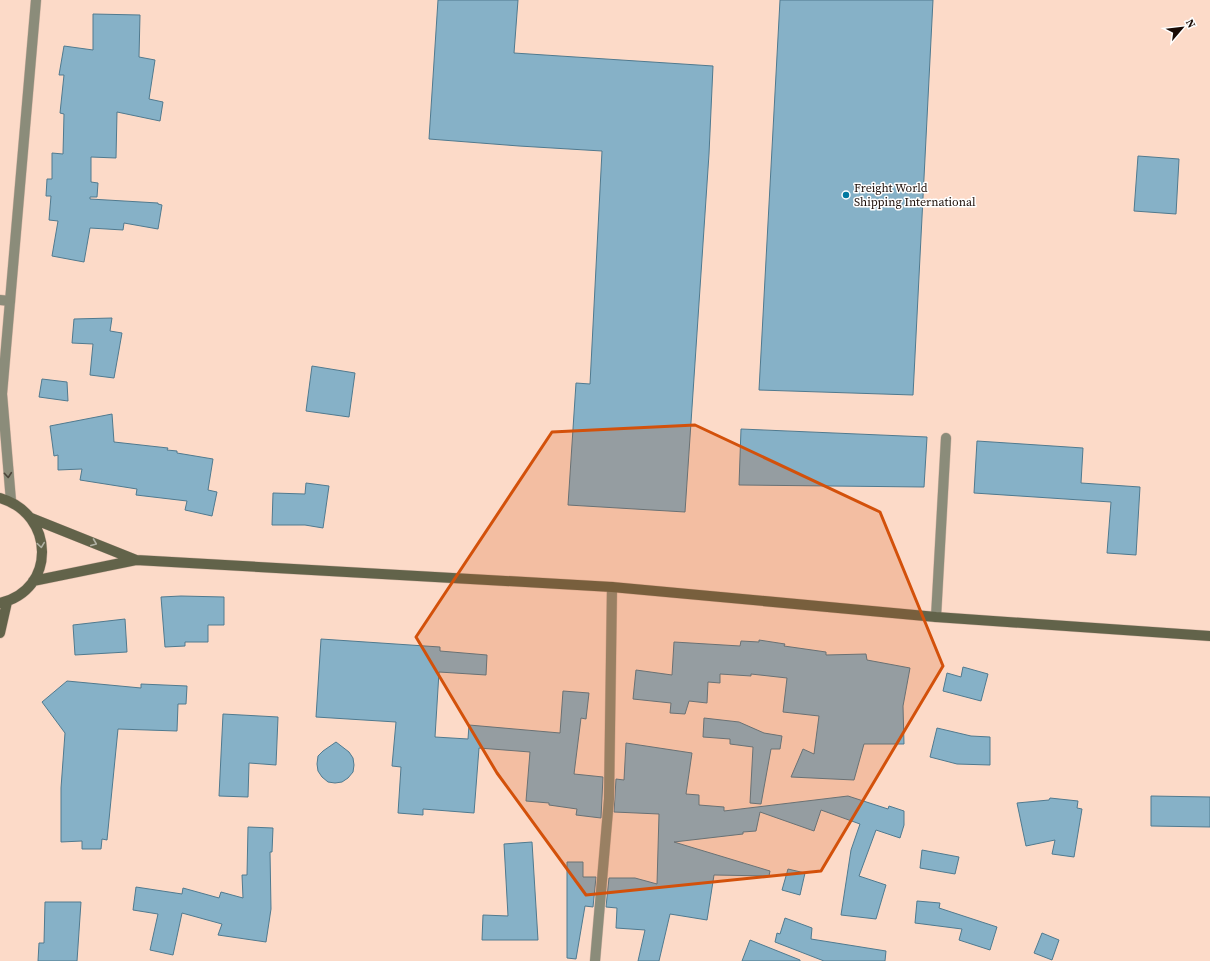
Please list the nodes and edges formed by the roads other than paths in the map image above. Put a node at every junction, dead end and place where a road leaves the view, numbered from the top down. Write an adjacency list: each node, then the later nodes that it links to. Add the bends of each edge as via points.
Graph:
1 (36, 0): 2 (street)
2 (5, 301): 3 (street)
3 (1, 396): 6 (street, one-way to 6)
4 (946, 438): 12 (street)
5 (0, 498): 6 (main road)
6 (11, 501): 7 (main road)
7 (31, 518): 8 (main road, one-way to 8); 9 (main road, one-way to 9, via 39,533 42,550 40,566)
8 (136, 560): 9 (main road); 10 (main road)
9 (33, 581): 11 (main road, via 22,594)
10 (612, 587): 12 (main road); 15 (street, via 609,799)
11 (3, 602): 13 (main road)
12 (936, 617): 14 (main road)
13 (0, 633)
14 (1210, 636)
15 (595, 961)

